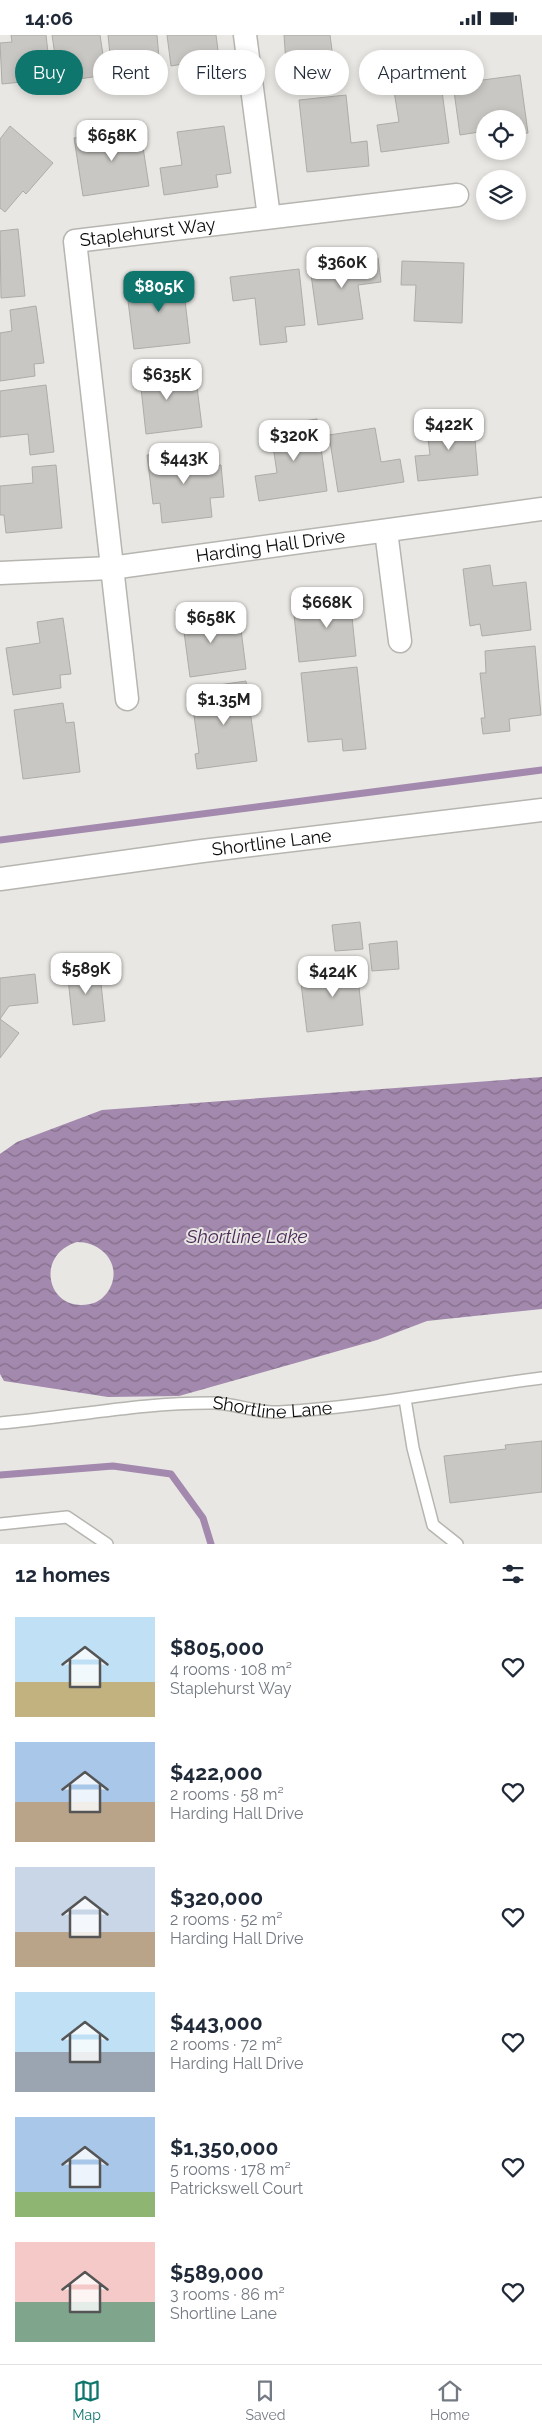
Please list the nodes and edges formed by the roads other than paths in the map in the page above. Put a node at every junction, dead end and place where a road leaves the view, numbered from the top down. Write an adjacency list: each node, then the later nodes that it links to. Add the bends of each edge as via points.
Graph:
1 (245, 35): 3 (street)
2 (457, 195): 3 (street, Staplehurst Way)
3 (269, 217): 6 (street, Staplehurst Way, via 75,241)
4 (542, 509): 5 (street, Harding Hall Drive)
5 (386, 531): 6 (street, Harding Hall Drive); 8 (street)
6 (111, 568): 7 (street, Harding Hall Drive); 9 (street)
7 (0, 573)
8 (400, 641)
9 (127, 699)
10 (542, 810): 11 (street, Shortline Lane)
11 (0, 879)
12 (542, 1378): 13 (lane, Shortline Lane)
13 (405, 1399): 14 (lane, Shortline Lane, via 276,1412 216,1403 102,1410); 17 (lane, via 413,1448 433,1525)
14 (0, 1423)
15 (0, 1524): 16 (lane, via 67,1517)
16 (107, 1544)
17 (457, 1544)

